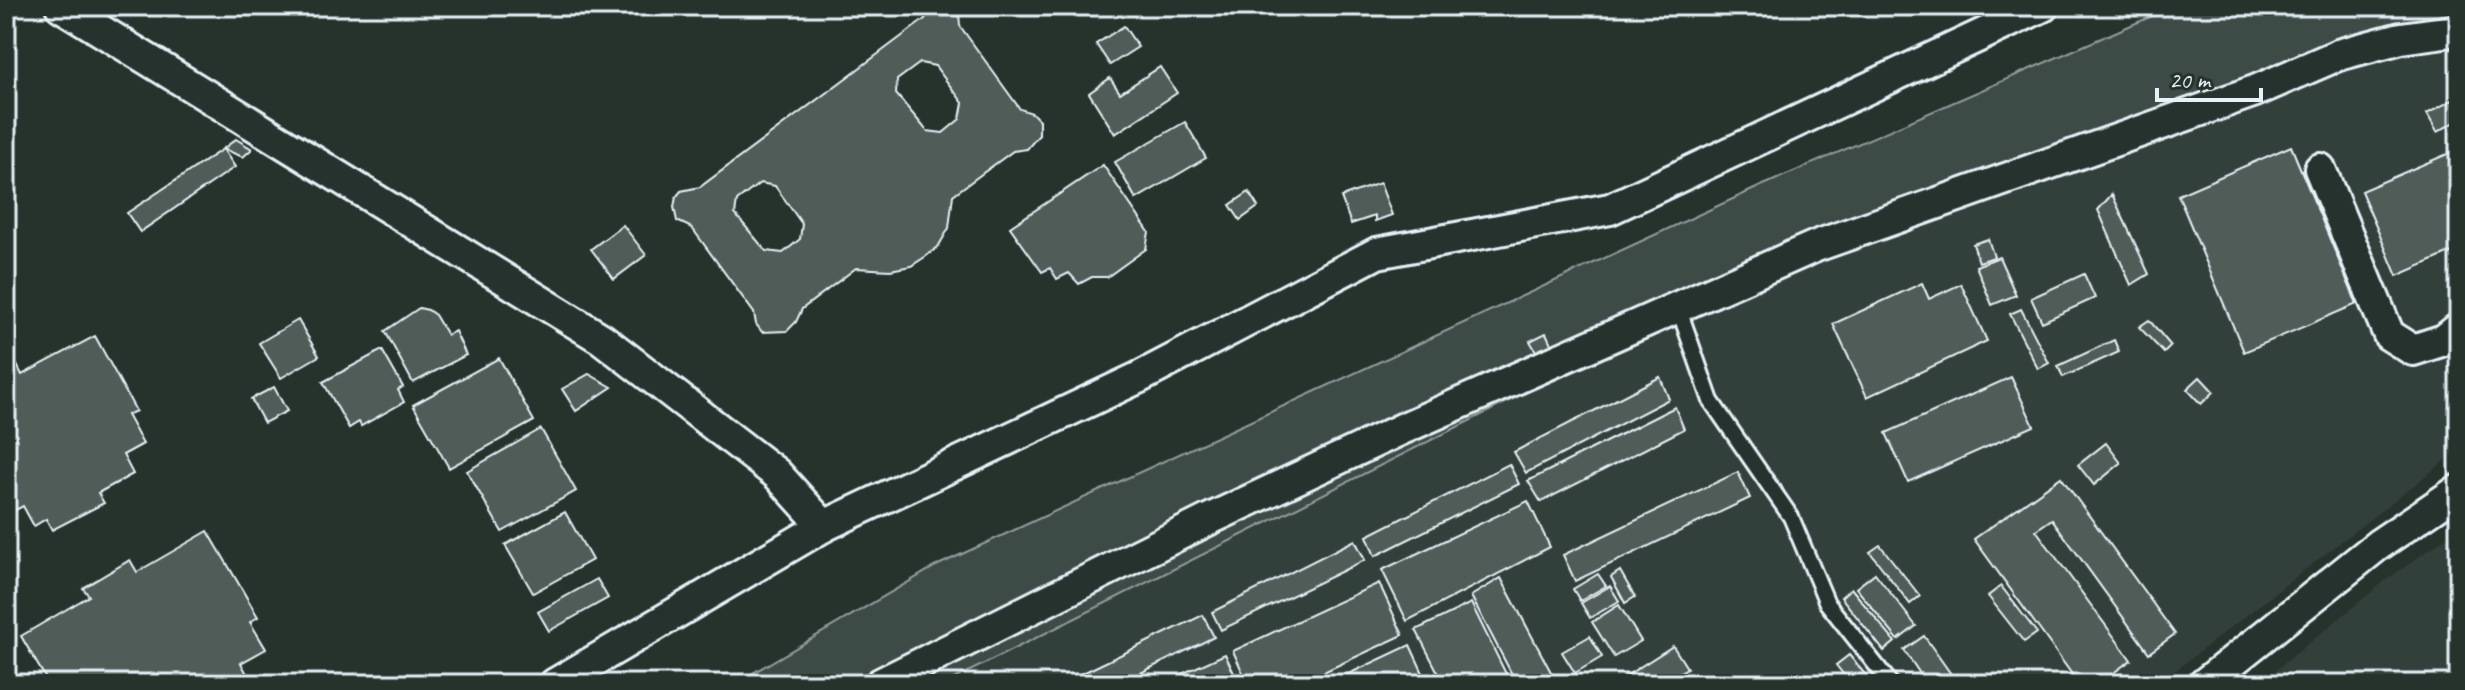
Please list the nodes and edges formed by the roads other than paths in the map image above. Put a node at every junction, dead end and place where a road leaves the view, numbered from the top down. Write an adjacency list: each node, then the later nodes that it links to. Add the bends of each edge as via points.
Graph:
1 (61, 6): 8 (street, via 602,339 777,474)
2 (2043, 6): 8 (street, via 1610,209 1377,253 1140,377)
3 (2459, 30): 5 (street, via 2338,55 2255,91 1816,246)
4 (2320, 169): 6 (street, via 2389,335 2413,350 2444,340)
5 (1678, 307): 10 (street, via 1210,519); 11 (lane, via 1711,401 1791,517 1827,603)
6 (2459, 328)
7 (2459, 490): 12 (street, via 2378,545)
8 (824, 526): 9 (street)
9 (555, 684)
10 (880, 684)
11 (1891, 684)
12 (2204, 684)

